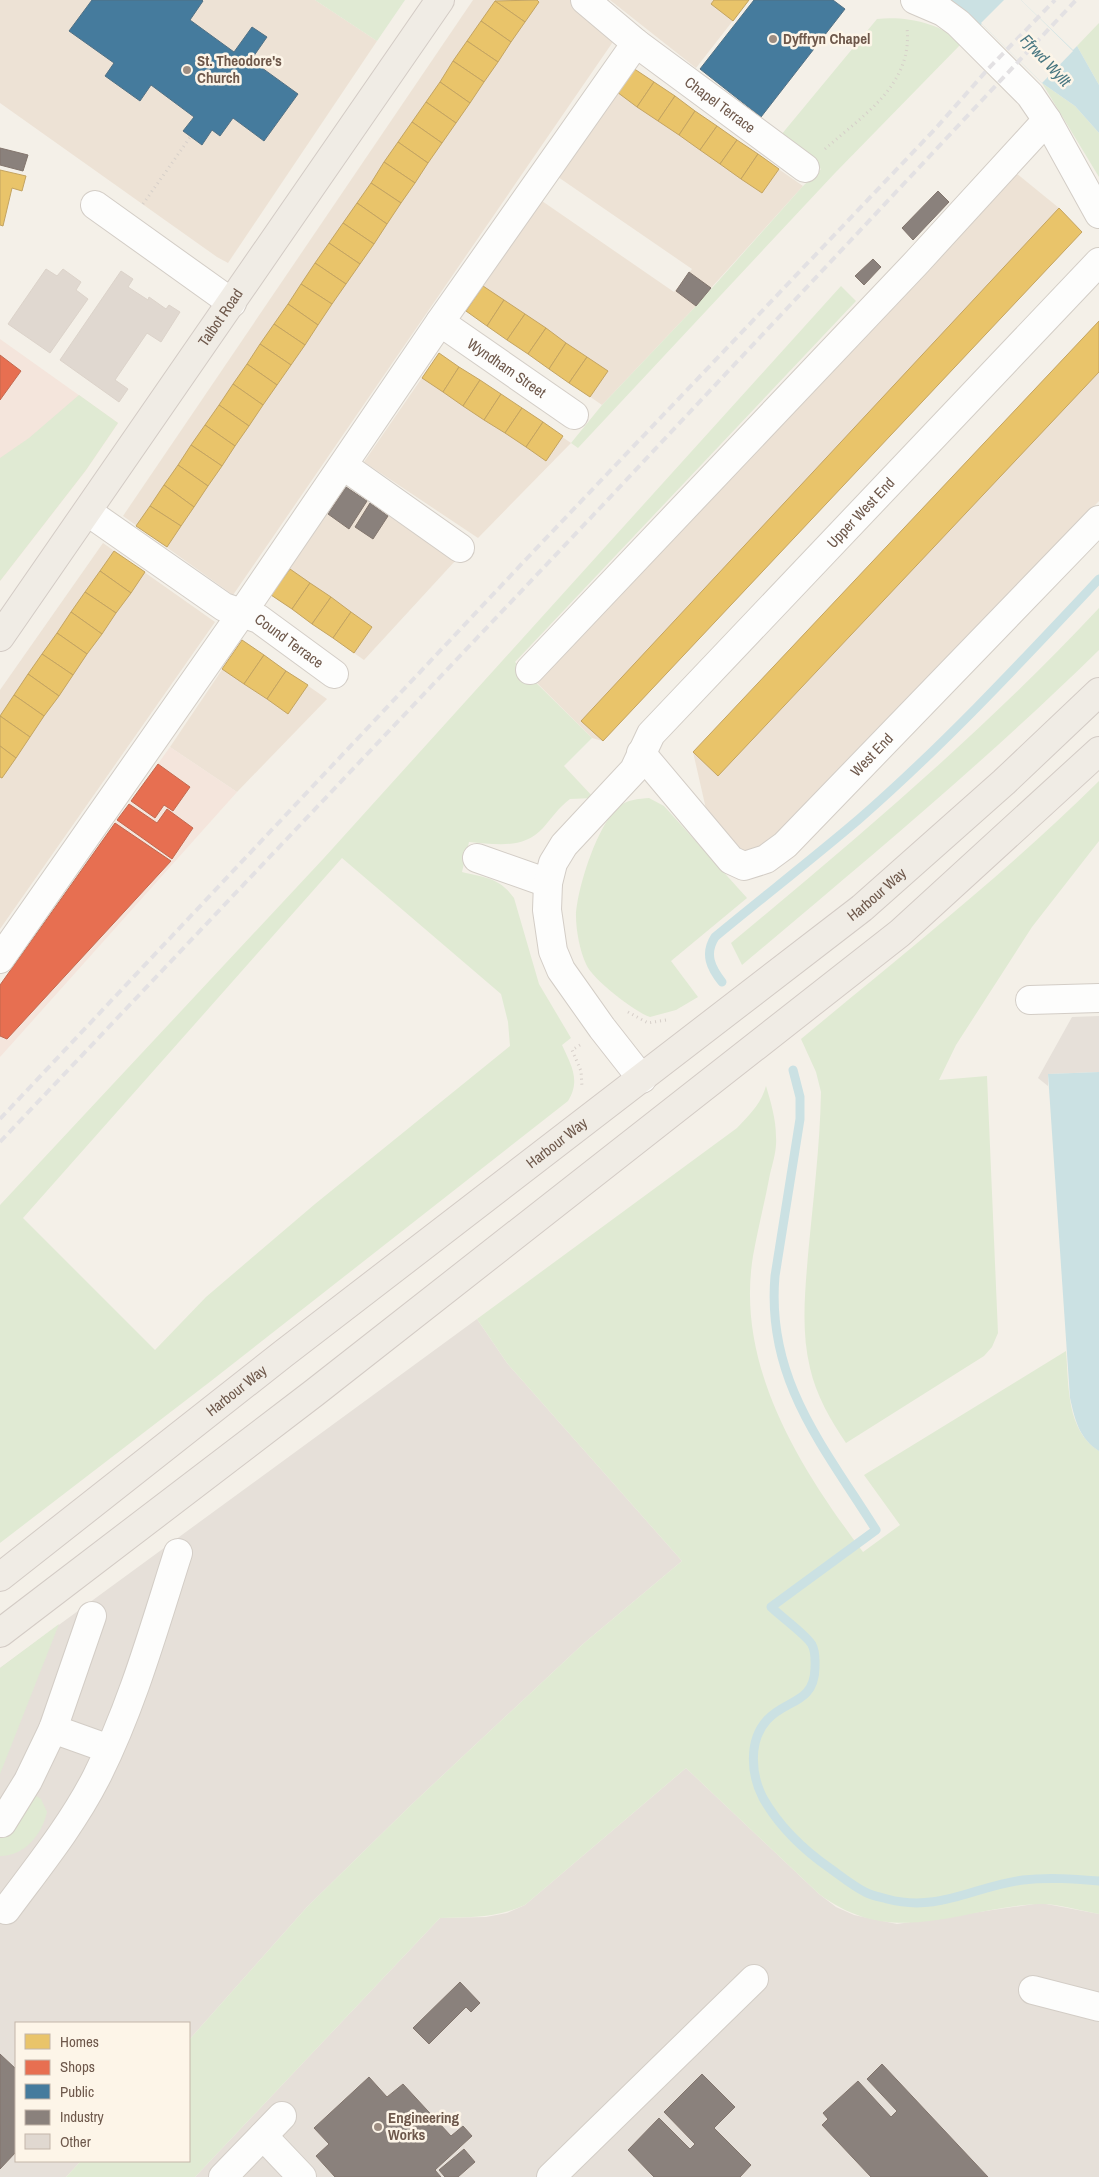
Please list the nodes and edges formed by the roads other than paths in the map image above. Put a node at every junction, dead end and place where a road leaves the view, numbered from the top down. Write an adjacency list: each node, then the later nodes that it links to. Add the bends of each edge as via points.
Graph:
1 (440, 0): 10 (main road, Talbot Road)
2 (585, 0): 4 (street, Chapel Terrace)
3 (911, 10): 5 (street, via 943,12 971,34 1030,95)
4 (636, 42): 6 (street, Chapel Terrace); 11 (street)
5 (1048, 120): 8 (street); 19 (street, via 897,284)
6 (805, 168)
7 (95, 205): 10 (street)
8 (1099, 214)
9 (1099, 262): 23 (street, Upper West End, via 651,734)
10 (232, 303): 14 (main road, Talbot Road)
11 (440, 322): 12 (street, Wyndham Street); 13 (street)
12 (574, 414)
13 (344, 466): 16 (street); 17 (street)
14 (88, 512): 17 (street, Cound Terrace, via 224,607); 18 (main road, Talbot Road)
15 (1099, 520): 23 (street, West End, via 792,838 766,859 744,866 731,860)
16 (460, 548)
17 (242, 614): 20 (street, Cound Terrace, via 258,619); 26 (street)
18 (0, 637)
19 (530, 670)
20 (334, 674)
21 (1099, 692): 29 (main road, Harbour Way, via 1004,782 862,908)
22 (1099, 751): 33 (main road, via 900,933 314,1393)
23 (637, 762): 25 (street, Upper West End, via 564,845 553,863)
24 (477, 858): 25 (street)
25 (548, 883): 29 (street, Upper West End, via 549,926 553,951 561,970)
26 (0, 959)
27 (1099, 998): 28 (street)
28 (1030, 1000)
29 (642, 1079): 31 (main road, Harbour Way)
30 (178, 1553): 35 (street, via 146,1654)
31 (0, 1577)
32 (92, 1616): 34 (street)
33 (0, 1633)
34 (53, 1729): 35 (street); 36 (street, via 28,1781)
35 (109, 1749): 37 (street, via 77,1811)
36 (2, 1823)
37 (2, 1911)
38 (754, 1979): 45 (street)
39 (1033, 1990): 40 (street)
40 (1099, 2007)
41 (282, 2116): 42 (street)
42 (263, 2136): 43 (street); 44 (street)
43 (223, 2177)
44 (302, 2177)
45 (551, 2177)

